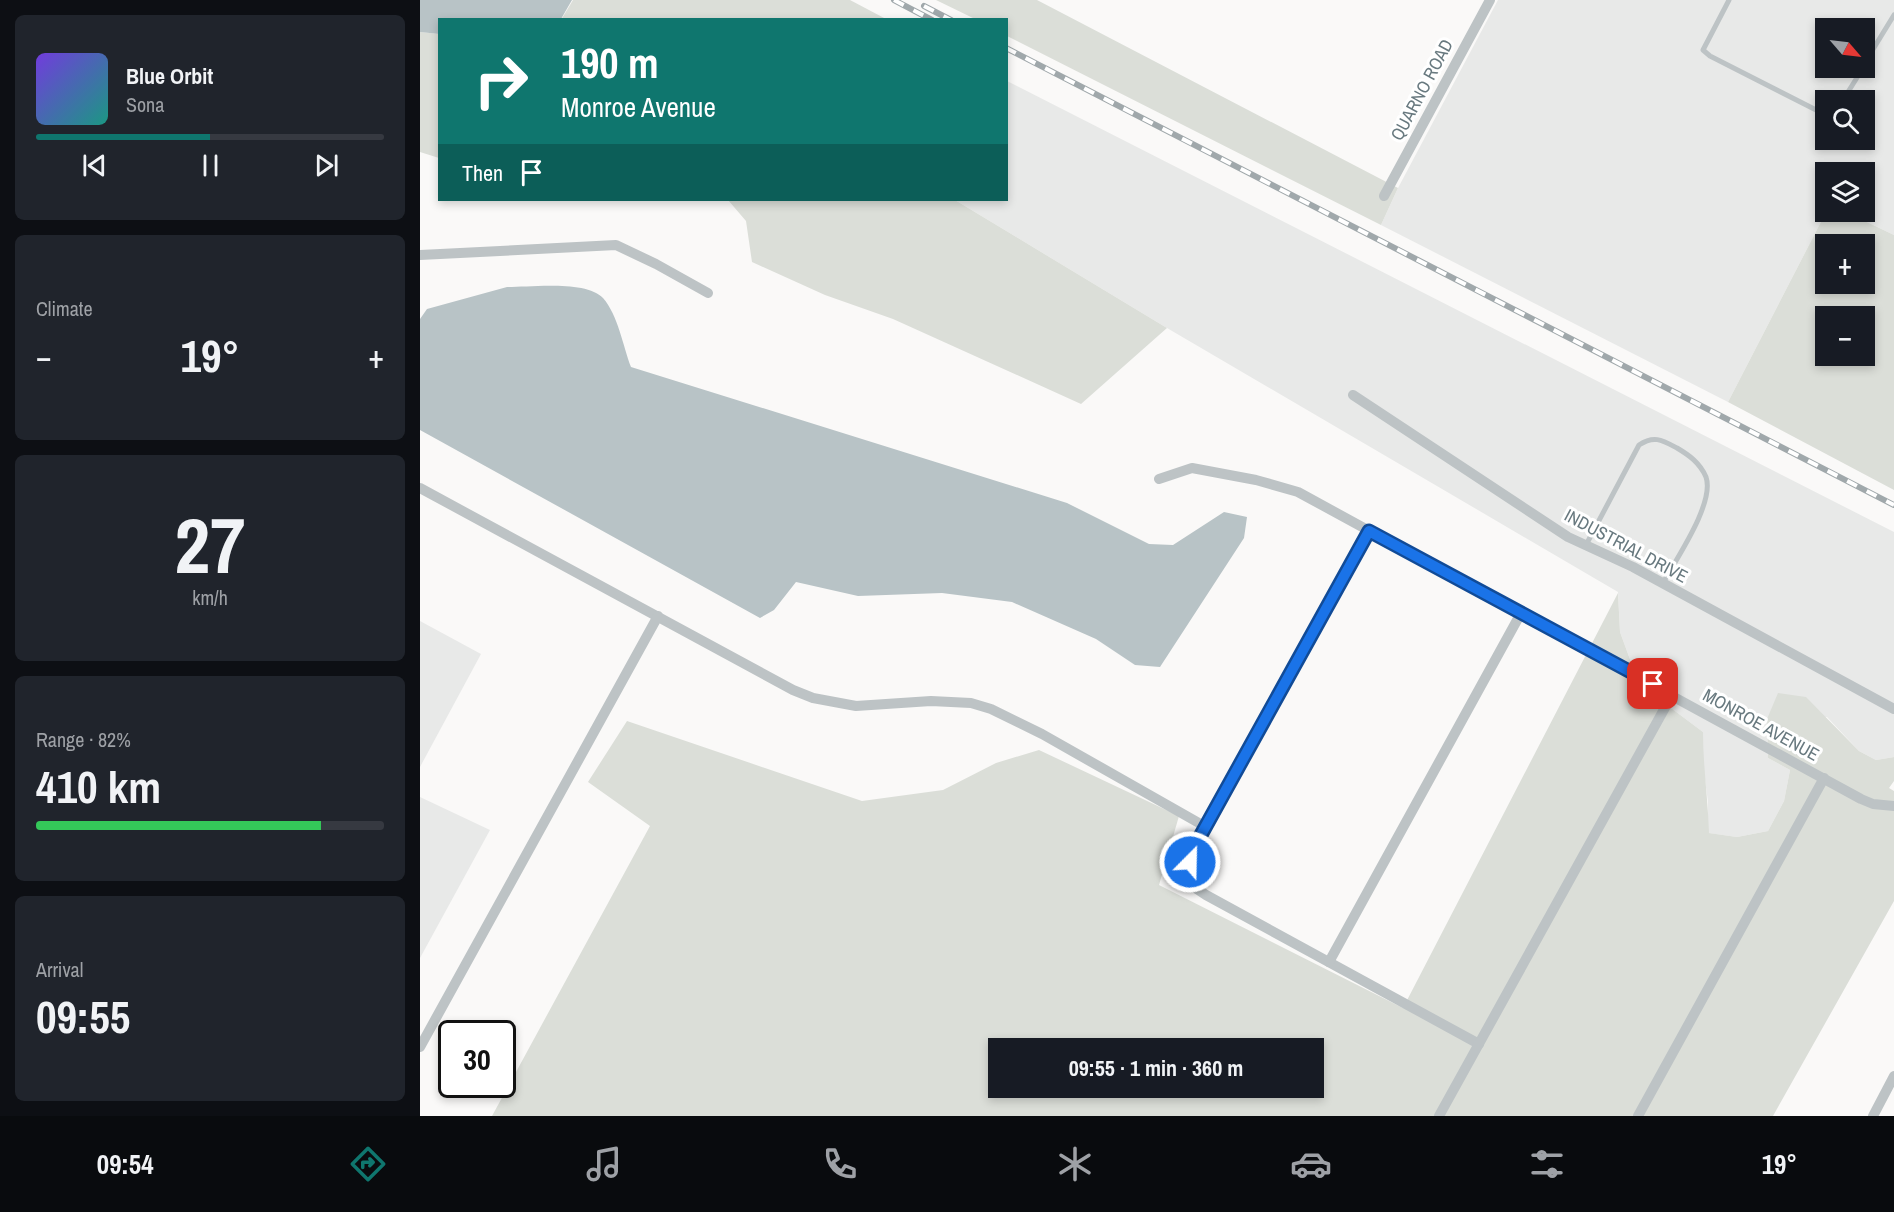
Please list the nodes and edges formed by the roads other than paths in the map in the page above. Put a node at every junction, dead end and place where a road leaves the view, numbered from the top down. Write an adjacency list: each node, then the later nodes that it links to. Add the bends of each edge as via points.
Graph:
1 (1490, 0): 6 (street, QUARNO ROAD)
2 (1729, 0): 5 (lane, via 1703,50)
3 (1894, 15): 4 (lane)
4 (1875, 47)
5 (1815, 109)
6 (1384, 196)
7 (420, 255): 8 (street, via 616,245)
8 (708, 294)
9 (1353, 396): 13 (street, INDUSTRIAL DRIVE)
10 (1159, 479): 12 (street, MONROE AVENUE, via 1192,468 1256,480 1298,492)
11 (420, 488): 16 (street)
12 (1369, 531): 15 (street, MONROE AVENUE); 21 (street)
13 (1586, 545): 14 (street, INDUSTRIAL DRIVE); 14 (lane, via 1639,445 1658,438 1699,465 1708,491 1698,519)
14 (1663, 584): 18 (street, INDUSTRIAL DRIVE)
15 (1521, 613): 17 (street, MONROE AVENUE); 22 (street)
16 (658, 616): 21 (street, via 813,698 856,706 955,701 991,709); 24 (street)
17 (1672, 694): 19 (street, MONROE AVENUE); 23 (street)
18 (1894, 709)
19 (1824, 778): 20 (street, MONROE AVENUE, via 1873,804); 27 (street)
20 (1894, 806)
21 (1206, 827): 22 (street, via 1188,872 1197,889)
22 (1329, 962): 23 (street)
23 (1479, 1044): 26 (street)
24 (420, 1047)
25 (1894, 1076): 28 (street)
26 (1439, 1116)
27 (1638, 1116)
28 (1873, 1116)

